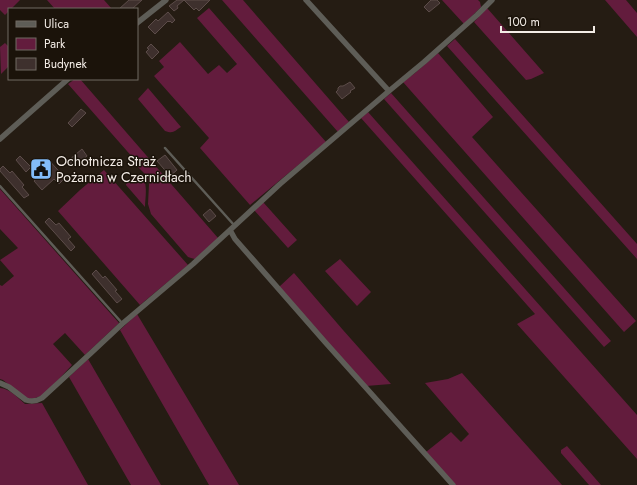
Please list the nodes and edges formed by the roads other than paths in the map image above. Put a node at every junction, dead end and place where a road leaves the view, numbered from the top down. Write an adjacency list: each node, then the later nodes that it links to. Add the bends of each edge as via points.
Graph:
1 (166, 0): 4 (street)
2 (306, 0): 6 (street)
3 (492, 0): 6 (street)
4 (138, 22)
5 (67, 80): 7 (street)
6 (389, 91): 10 (street)
7 (0, 139)
8 (165, 148): 10 (lane)
9 (0, 186): 11 (lane)
10 (232, 228): 11 (street); 13 (street, via 235,239)
11 (122, 324): 12 (street, via 42,398 28,401)
12 (0, 383)
13 (453, 485)

